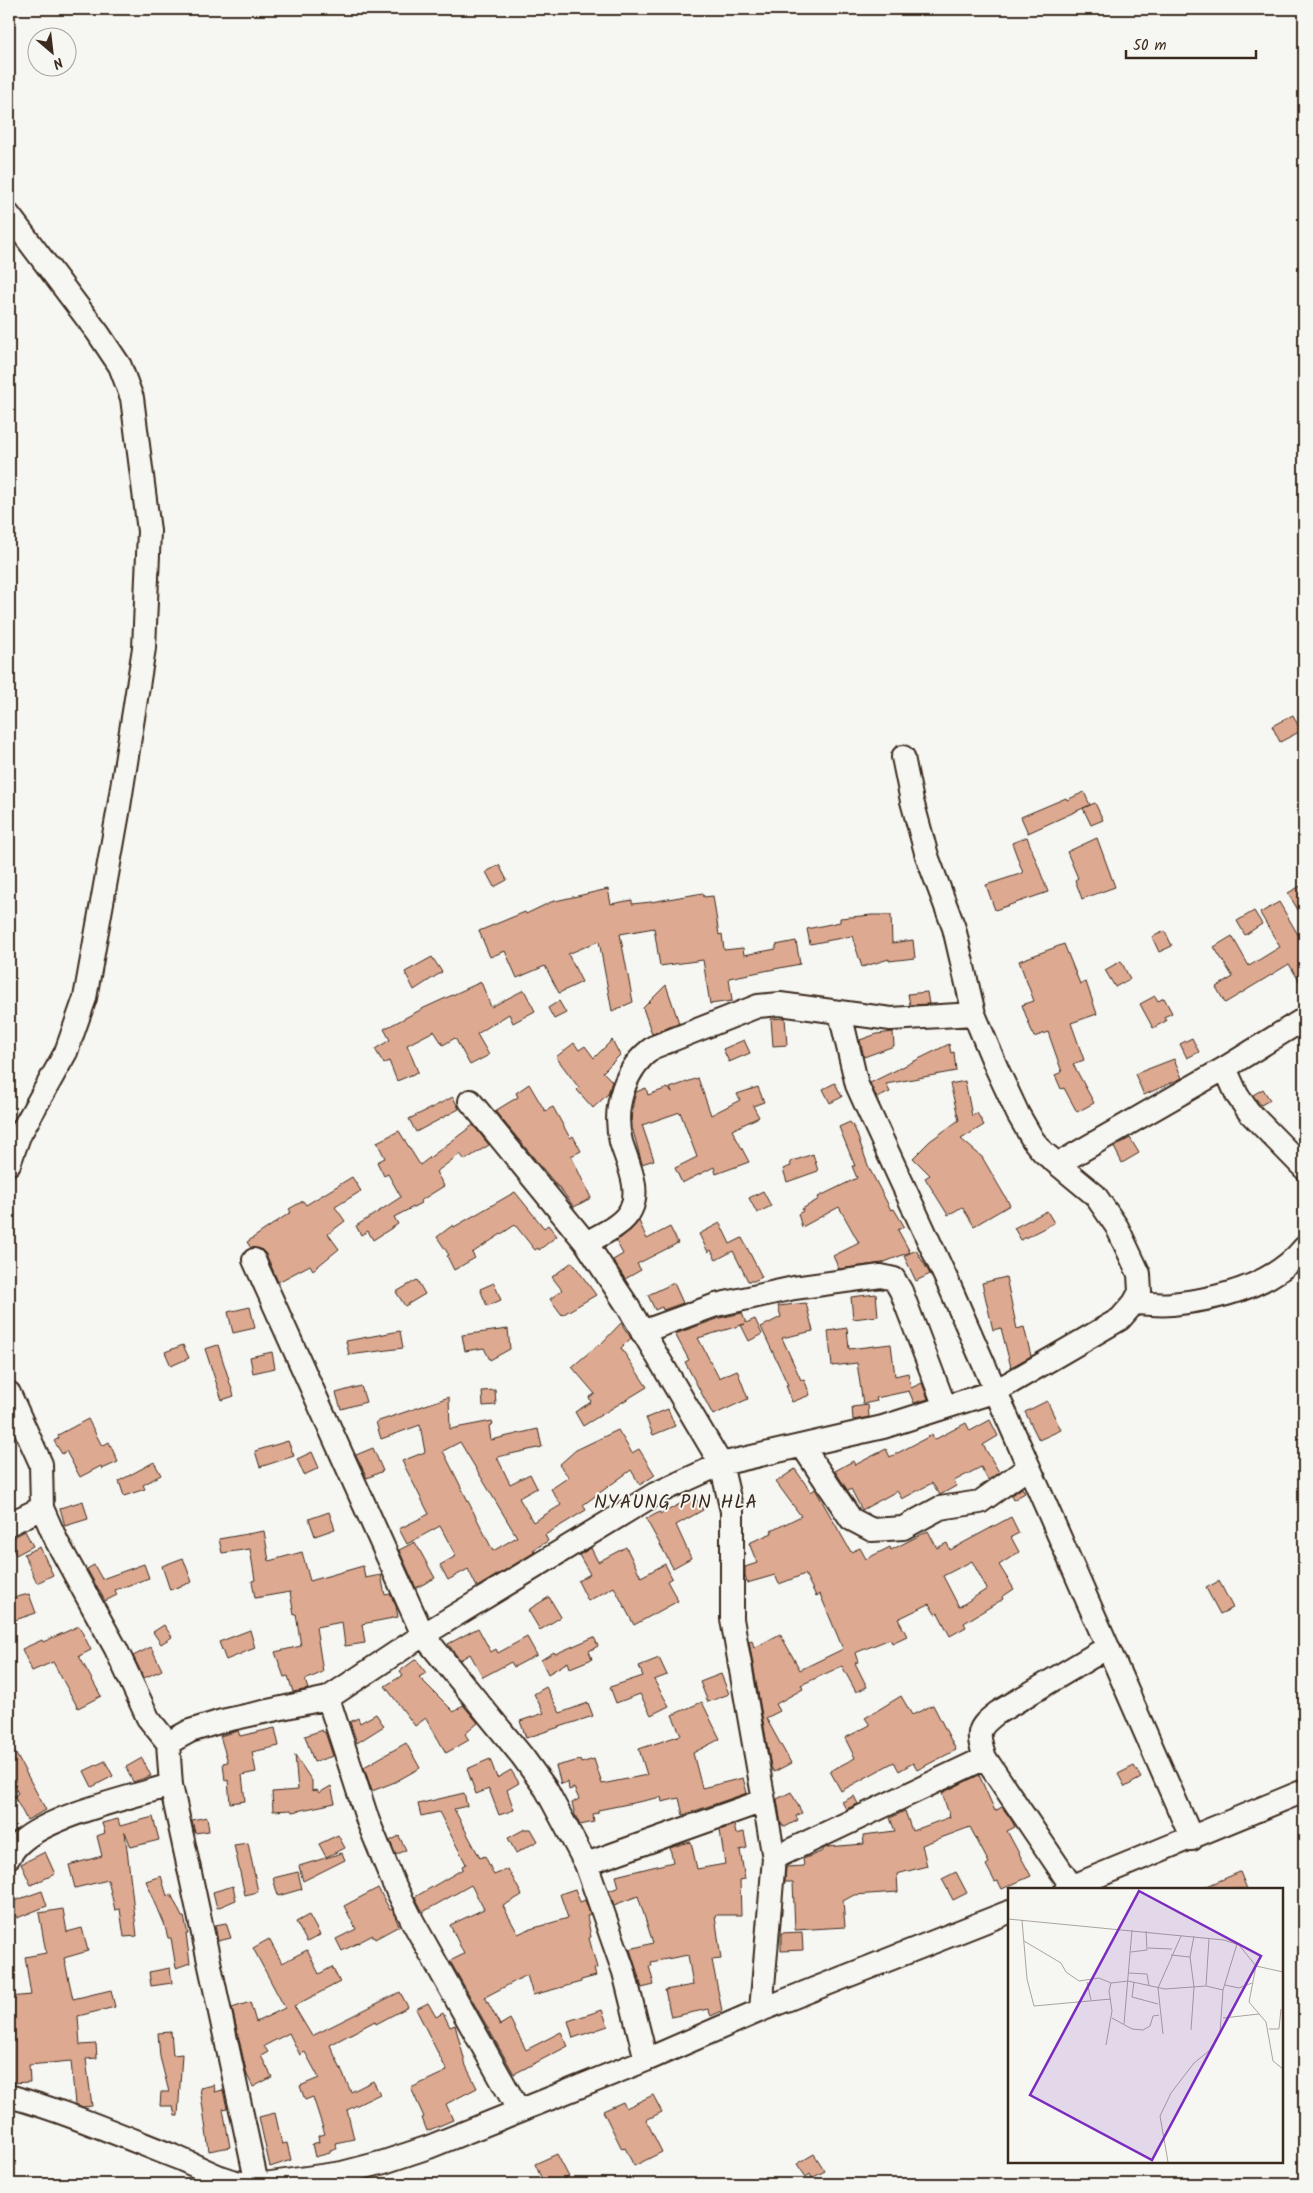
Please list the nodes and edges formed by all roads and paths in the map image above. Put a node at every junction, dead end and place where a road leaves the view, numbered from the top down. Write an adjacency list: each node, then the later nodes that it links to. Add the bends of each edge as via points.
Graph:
1 (9, 215): 8 (street, via 120,366 132,398 149,531 144,648 85,998 66,1052 19,1136)
2 (904, 757): 4 (street, via 912,801 927,856 954,928)
3 (840, 1013): 4 (street, via 891,1020); 11 (street, via 780,1004 758,1006 654,1047 641,1056 624,1085 618,1115 635,1196 631,1210 622,1220); 16 (street, via 860,1092)
4 (974, 1014): 9 (street, via 1018,1114 1033,1140)
5 (1304, 1019): 6 (street)
6 (1225, 1068): 9 (street); 10 (street, via 1249,1112)
7 (470, 1101): 11 (street)
8 (9, 1164)
9 (1058, 1164): 14 (street, via 1095,1195 1117,1227 1139,1274 1140,1292)
10 (1304, 1168)
11 (586, 1243): 15 (street)
12 (1304, 1248): 14 (street, via 1278,1272 1256,1284 1221,1295 1171,1304)
13 (254, 1260): 24 (street)
14 (1134, 1303): 16 (street, via 1120,1319)
15 (642, 1332): 18 (street, via 716,1305 784,1290 881,1276 894,1279); 20 (street)
16 (996, 1391): 18 (street); 21 (street)
17 (9, 1393): 22 (street, via 41,1464)
18 (945, 1407): 19 (street)
19 (803, 1447): 20 (street); 21 (street, via 851,1519 872,1530 903,1528 940,1508 980,1502)
20 (721, 1464): 24 (street, via 655,1494); 31 (street, via 732,1511 732,1619)
21 (1029, 1466): 25 (street)
22 (42, 1508): 23 (street); 27 (street, via 57,1542 116,1649 148,1718)
23 (9, 1524)
24 (424, 1635): 26 (street); 35 (street, via 546,1789)
25 (1108, 1647): 28 (street, via 982,1724 978,1734); 32 (street)
26 (328, 1698): 27 (street, via 222,1721 190,1731); 41 (street, via 368,1821 393,1882)
27 (168, 1743): 29 (street)
28 (985, 1758): 34 (street); 36 (street)
29 (171, 1785): 33 (street, via 74,1815 38,1830 20,1843); 43 (street)
30 (1304, 1792): 32 (street)
31 (763, 1801): 34 (street); 35 (street)
32 (1192, 1839): 36 (street)
33 (9, 1857)
34 (774, 1858): 38 (street)
35 (586, 1864): 39 (street, via 624,1972)
36 (1069, 1888)
37 (1008, 1912): 38 (street)
38 (761, 2010): 39 (street)
39 (646, 2060): 41 (street)
40 (9, 2096): 42 (street, via 56,2110 233,2182)
41 (519, 2111): 44 (street, via 384,2162 342,2173)
42 (250, 2184)
43 (257, 2184)
44 (264, 2184)

